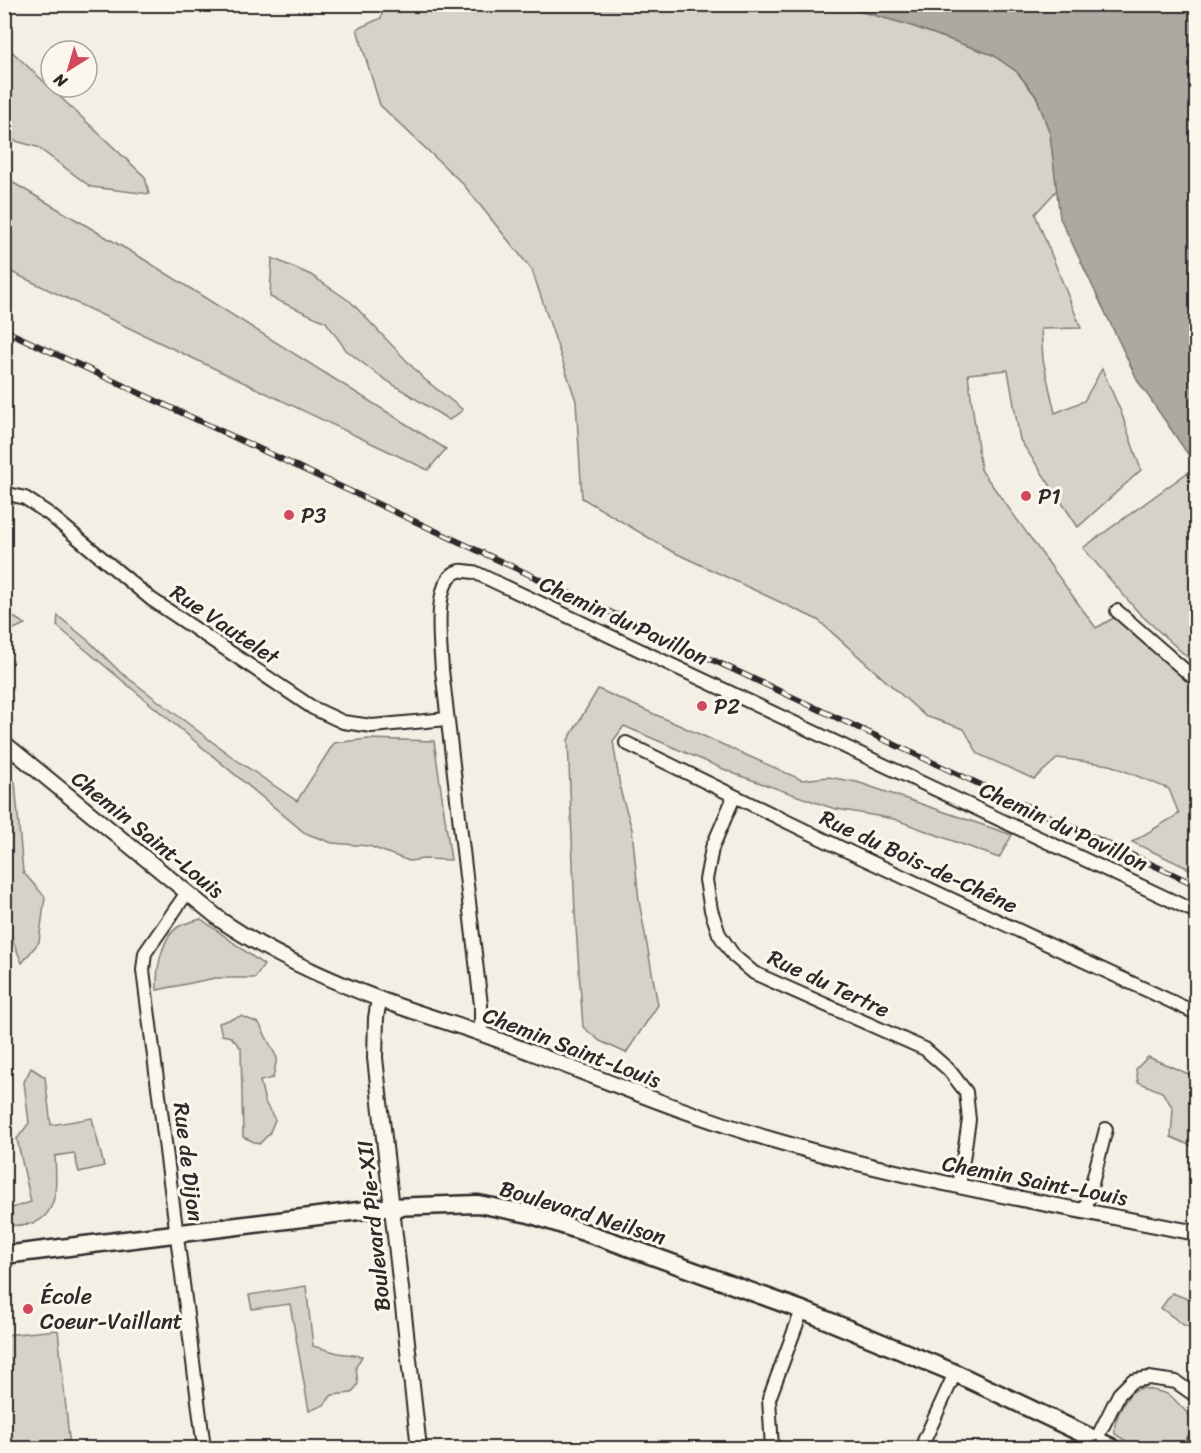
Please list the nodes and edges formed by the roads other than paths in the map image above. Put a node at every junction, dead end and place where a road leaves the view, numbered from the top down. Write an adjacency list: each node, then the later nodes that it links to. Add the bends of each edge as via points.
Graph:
1 (4, 493): 4 (street, Rue Vautelet, via 25,498 49,514 151,599 313,708 343,722 372,726)
2 (1117, 611): 3 (street)
3 (1197, 680)
4 (447, 719): 9 (street, Chemin du Pavillon, via 441,595 445,584 459,571 474,572); 12 (street, Chemin du Pavillon, via 481,1005)
5 (4, 743): 8 (street, Chemin Saint-Louis)
6 (626, 743): 7 (street, Rue du Bois-de-Chêne)
7 (734, 797): 11 (street, Rue du Bois-de-Chêne); 14 (street, Rue du Tertre, via 712,848 706,880 719,934 734,956 754,973 925,1049 949,1070 966,1092 969,1119)
8 (186, 894): 10 (street, Chemin Saint-Louis, via 256,944); 18 (street, Rue de Dijon, via 145,953 143,970)
9 (1197, 912)
10 (379, 999): 12 (street, Chemin Saint-Louis); 15 (street, Boulevard Pie-XII, via 375,1058)
11 (1197, 1014)
12 (481, 1034): 14 (street, Chemin Saint-Louis, via 671,1107 771,1140 863,1166)
13 (1106, 1129): 16 (street)
14 (959, 1186): 16 (street, Chemin Saint-Louis)
15 (391, 1207): 18 (main road, Boulevard Neilson); 20 (main road, Boulevard Neilson, via 478,1204 529,1214); 26 (street, Boulevard Pie-XII)
16 (1085, 1211): 17 (street, Chemin Saint-Louis)
17 (1197, 1233)
18 (177, 1234): 19 (main road, Boulevard Neilson); 25 (street, Rue de Dijon)
19 (4, 1255)
20 (802, 1310): 21 (main road, Boulevard Neilson); 27 (street, via 769,1399)
21 (955, 1373): 24 (main road, Boulevard Neilson); 28 (street)
22 (1197, 1396): 24 (street, via 1176,1382 1149,1378 1132,1381 1119,1394)
23 (1197, 1438): 30 (street)
24 (1096, 1440): 29 (main road, Boulevard Neilson)
25 (204, 1449)
26 (419, 1449)
27 (772, 1449)
28 (924, 1449)
29 (1113, 1449)
30 (1191, 1449)

